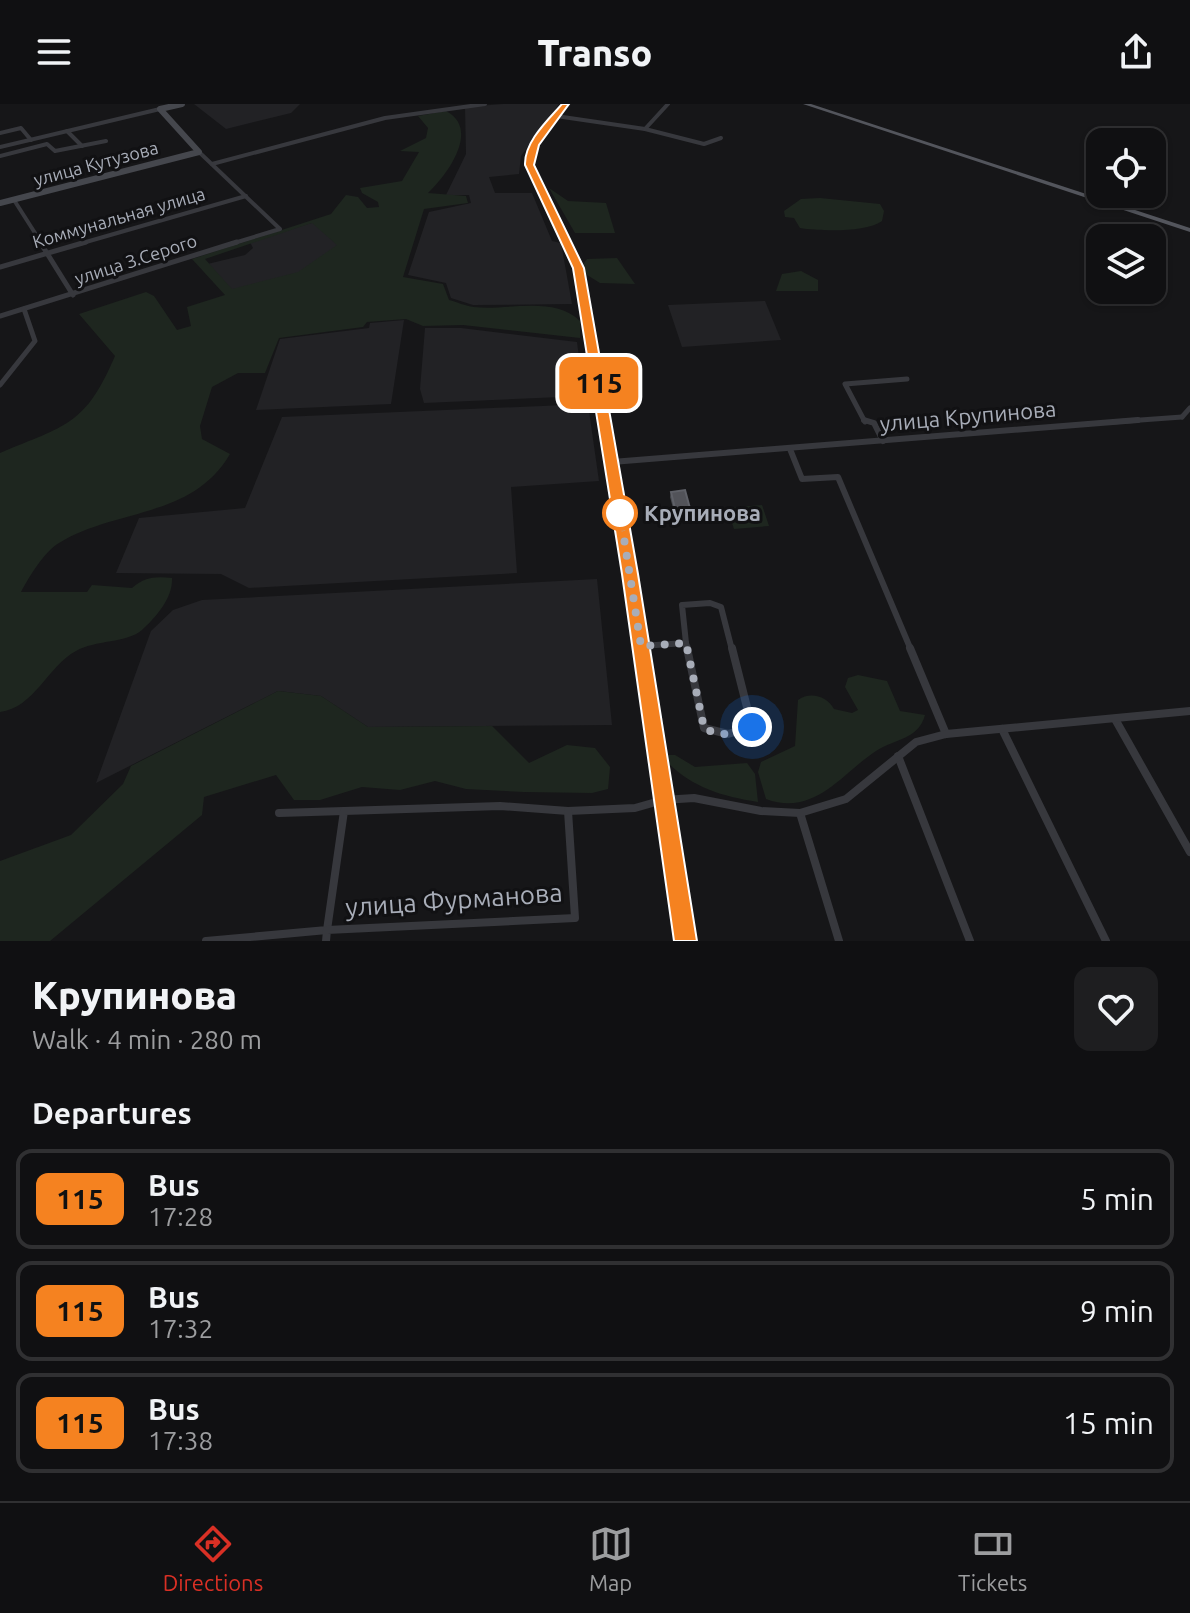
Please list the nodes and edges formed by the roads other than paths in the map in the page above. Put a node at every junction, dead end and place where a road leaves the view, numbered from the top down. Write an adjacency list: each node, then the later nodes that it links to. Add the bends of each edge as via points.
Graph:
1 (182, 104): 6 (street)
2 (485, 104): 20 (street, via 385,118)
3 (565, 104): 7 (street)
4 (668, 104): 8 (street)
5 (806, 104): 24 (main road)
6 (160, 109): 9 (street); 18 (street)
7 (556, 116): 8 (street); 37 (street, via 534,144 529,165 579,268)
8 (645, 129): 12 (street, via 704,144)
9 (67, 131): 11 (street); 16 (street)
10 (0, 133): 13 (street, via 21,128)
11 (42, 137): 13 (street); 15 (street)
12 (721, 138)
13 (31, 140): 17 (street)
14 (106, 141): 16 (street)
15 (47, 144): 16 (street, via 55,151); 19 (street)
16 (82, 146)
17 (0, 147)
18 (199, 152): 20 (street); 22 (street, улица Кутузова)
19 (0, 156)
20 (212, 164): 21 (street)
21 (246, 196): 25 (street, Коммунальная улица); 27 (street, улица З.Серого, via 280,229)
22 (14, 200): 23 (street, улица Кутузова); 25 (street)
23 (0, 203)
24 (1190, 230)
25 (47, 254): 26 (street, Коммунальная улица); 27 (street)
26 (0, 267)
27 (73, 295): 28 (street, улица З.Серого)
28 (24, 309): 29 (street, улица З.Серого); 31 (street, via 35,341)
29 (0, 316)
30 (907, 379): 35 (street, via 845,384 865,423 874,423)
31 (0, 385)
32 (1190, 408): 33 (street)
33 (1182, 417): 34 (street); 35 (street, улица Крупинова)
34 (1190, 424)
35 (883, 441): 36 (street, улица Крупинова)
36 (790, 449): 37 (street, улица Крупинова); 43 (street, via 802,479 838,477)
37 (612, 462): 39 (street)
38 (686, 643): 38 (street, via 704,728 714,734 743,733 752,727 721,607 682,605); 39 (street)
39 (641, 646): 45 (street)
40 (1190, 711): 41 (street)
41 (1115, 719): 42 (street); 50 (street)
42 (1002, 729): 43 (street); 57 (street)
43 (946, 734): 44 (street, via 916,742)
44 (898, 756): 49 (street, via 846,799); 56 (street)
45 (663, 800): 47 (street, via 635,808); 49 (street, via 694,798); 54 (street)
46 (344, 811): 47 (street, via 500,806); 48 (street); 51 (street, улица Фурманова)
47 (568, 811): 51 (street, улица Фурманова, via 575,918)
48 (279, 813)
49 (800, 813): 55 (street)
50 (1190, 852)
51 (327, 930): 52 (street, улица Фурманова); 53 (street, улица Фурманова)
52 (206, 941)
53 (326, 941)
54 (686, 941)
55 (839, 941)
56 (970, 941)
57 (1106, 941)

